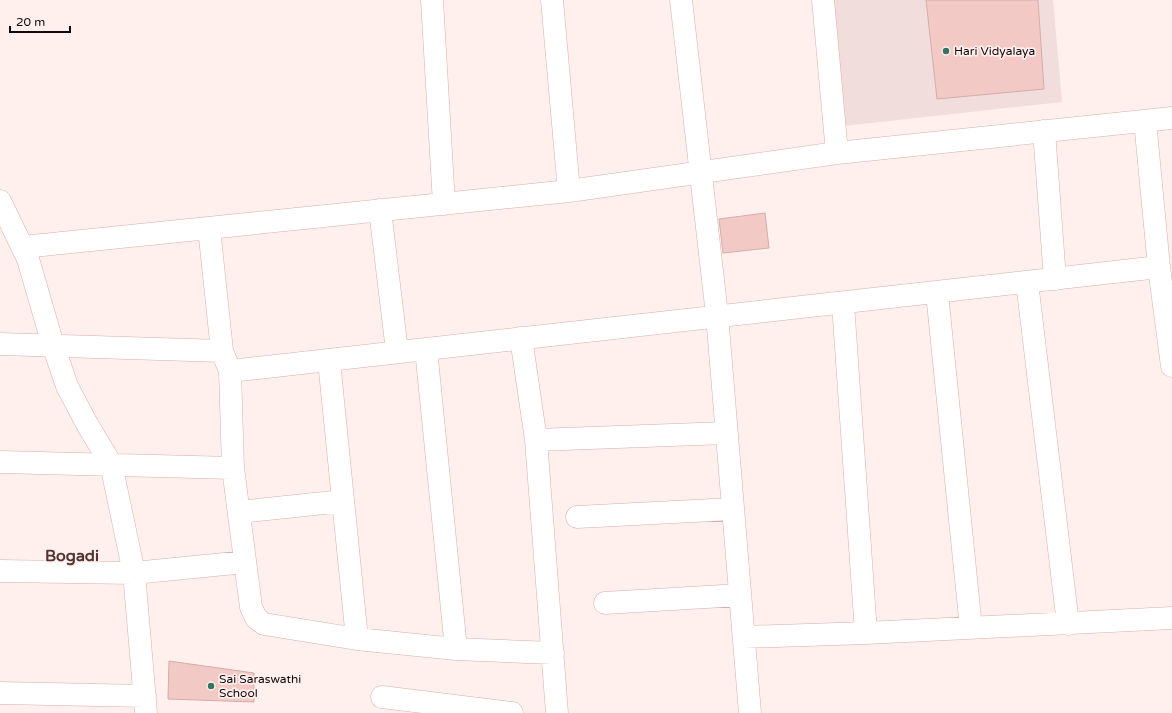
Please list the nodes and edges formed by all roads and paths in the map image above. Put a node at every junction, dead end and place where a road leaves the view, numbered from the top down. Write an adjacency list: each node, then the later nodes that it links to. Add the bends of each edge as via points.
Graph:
1 (432, 0): 12 (street)
2 (552, 0): 10 (street)
3 (823, 0): 8 (street)
4 (684, 2): 9 (street)
5 (1172, 118): 6 (street)
6 (1145, 121): 7 (street); 16 (street)
7 (1044, 131): 8 (street); 17 (street)
8 (837, 153): 9 (street)
9 (702, 171): 10 (street); 21 (street)
10 (569, 191): 12 (street)
11 (0, 201): 15 (street)
12 (444, 204): 13 (street)
13 (380, 210): 14 (street); 26 (street)
14 (209, 228): 15 (street); 27 (street)
15 (23, 247): 24 (street)
16 (1159, 267): 17 (street); 29 (street)
17 (1055, 279): 18 (street)
18 (1027, 282): 19 (street); 45 (street)
19 (937, 293): 20 (street); 46 (street)
20 (843, 304): 21 (street); 47 (street)
21 (717, 315): 22 (street); 30 (street)
22 (521, 338): 25 (street); 31 (street)
23 (0, 344): 24 (street)
24 (53, 345): 27 (street); 33 (street, via 67,386)
25 (426, 349): 26 (street); 50 (street)
26 (397, 351): 28 (street)
27 (226, 361): 28 (street); 34 (street)
28 (329, 361): 35 (street)
29 (1172, 366)
30 (726, 433): 31 (street); 36 (street)
31 (536, 440): 51 (street)
32 (0, 462): 33 (street)
33 (111, 464): 34 (street); 41 (street)
34 (233, 468): 37 (street)
35 (343, 501): 37 (street); 49 (street)
36 (732, 509): 38 (street); 42 (street)
37 (239, 512): 39 (street)
38 (577, 517)
39 (246, 562): 41 (street); 49 (street, via 251,607 256,618 264,624)
40 (0, 571): 41 (street)
41 (134, 574): 54 (street)
42 (740, 594): 43 (street); 48 (street)
43 (605, 603)
44 (1172, 618): 45 (street)
45 (1068, 624): 46 (street)
46 (971, 628): 47 (street)
47 (866, 633): 48 (street)
48 (744, 637): 57 (street)
49 (357, 639): 50 (street)
50 (456, 649): 51 (street)
51 (553, 653): 56 (street)
52 (0, 693): 54 (street)
53 (382, 697): 55 (street)
54 (146, 704)
55 (512, 713)
56 (557, 713)
57 (750, 713)

